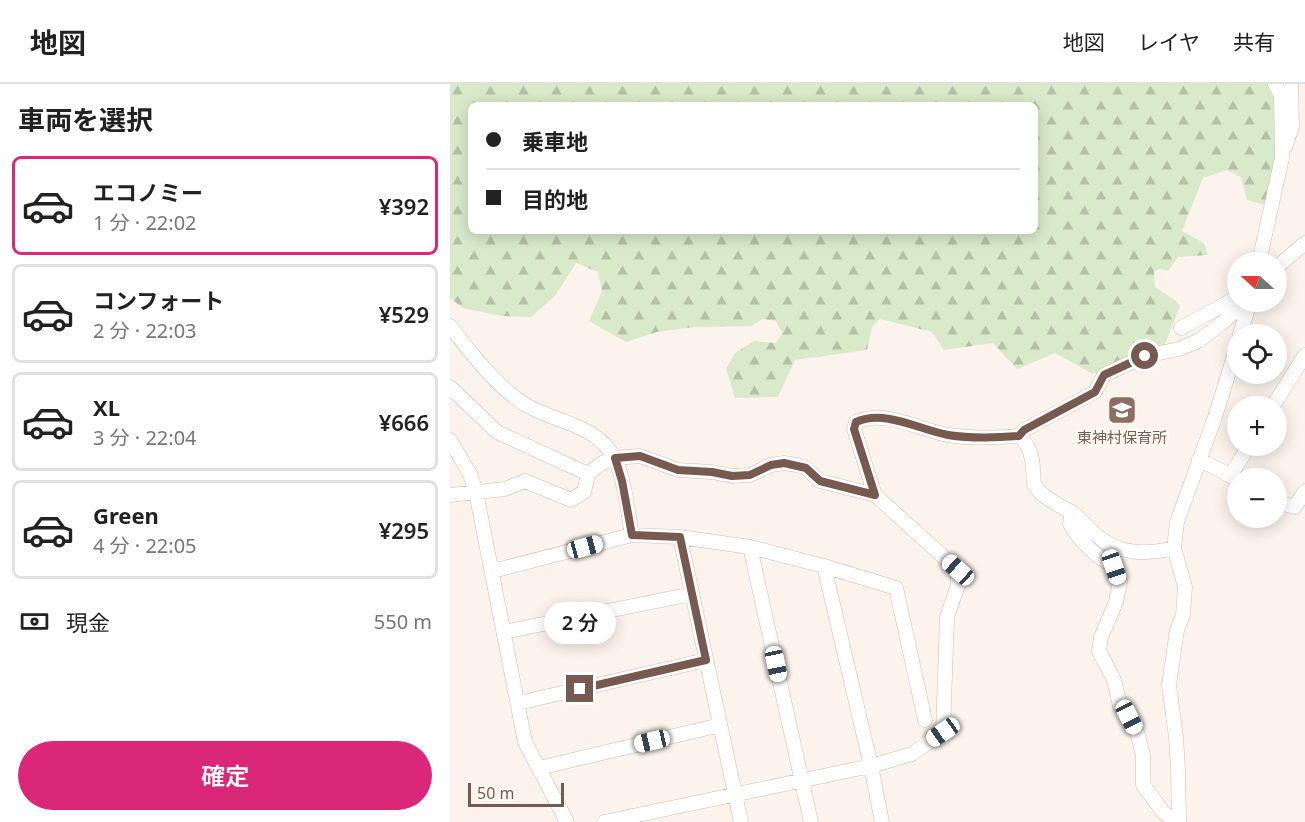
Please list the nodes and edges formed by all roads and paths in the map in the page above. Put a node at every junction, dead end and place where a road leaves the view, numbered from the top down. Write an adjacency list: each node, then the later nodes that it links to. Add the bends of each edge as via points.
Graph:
1 (1275, 84): 3 (street, via 1281,96)
2 (1292, 84): 3 (street, via 1292,126)
3 (1282, 158): 5 (street)
4 (1305, 243): 6 (street)
5 (1261, 252)
6 (1287, 259)
7 (1227, 303): 10 (street)
8 (1235, 312): 15 (street, via 1198,341 1145,356 1104,375 1095,392)
9 (450, 326): 17 (street, via 505,389 526,405 587,430)
10 (1181, 328)
11 (1305, 355): 14 (street)
12 (1227, 378): 18 (street)
13 (450, 387): 19 (street, via 497,432)
14 (1279, 396)
15 (1019, 436): 24 (street, via 986,439 947,435 881,418 856,422 854,429); 26 (street, via 1029,450 1034,484 1042,494)
16 (450, 440): 22 (street)
17 (615, 458): 19 (street); 24 (street, via 640,456 678,470 732,476 750,475 784,463 806,468 820,481); 27 (street)
18 (1199, 459): 20 (street); 30 (street, via 1177,522)
19 (588, 474): 22 (street, via 584,492 571,500 525,481 505,489)
20 (1227, 474)
21 (1305, 491): 25 (street, via 1295,507)
22 (476, 492): 23 (street); 32 (street)
23 (450, 495)
24 (875, 495): 39 (street, via 958,570 958,585 947,617 943,732 912,754)
25 (1287, 505)
26 (1072, 512): 30 (street, via 1111,545 1146,553); 48 (street, via 1070,524 1079,539 1114,567 1120,582 1099,651 1114,680 1120,706 1138,735 1143,785 1164,813)
27 (632, 535): 28 (street); 32 (street)
28 (680, 537): 29 (street); 33 (street)
29 (750, 547): 31 (street); 41 (street)
30 (1174, 548): 48 (street, via 1185,587 1168,685 1176,737)
31 (824, 566): 37 (street, via 896,588); 39 (street)
32 (493, 571): 34 (street)
33 (692, 594): 34 (street); 35 (street)
34 (504, 633): 36 (street)
35 (706, 660): 36 (street); 38 (street)
36 (518, 703): 40 (street, via 525,742)
37 (925, 720)
38 (720, 725): 40 (street); 42 (street)
39 (871, 766): 41 (street); 47 (street)
40 (539, 768): 43 (street)
41 (802, 780): 42 (street); 46 (street)
42 (735, 794): 44 (street); 45 (street)
43 (567, 822)
44 (604, 822)
45 (741, 822)
46 (811, 822)
47 (882, 822)
48 (1178, 822)

